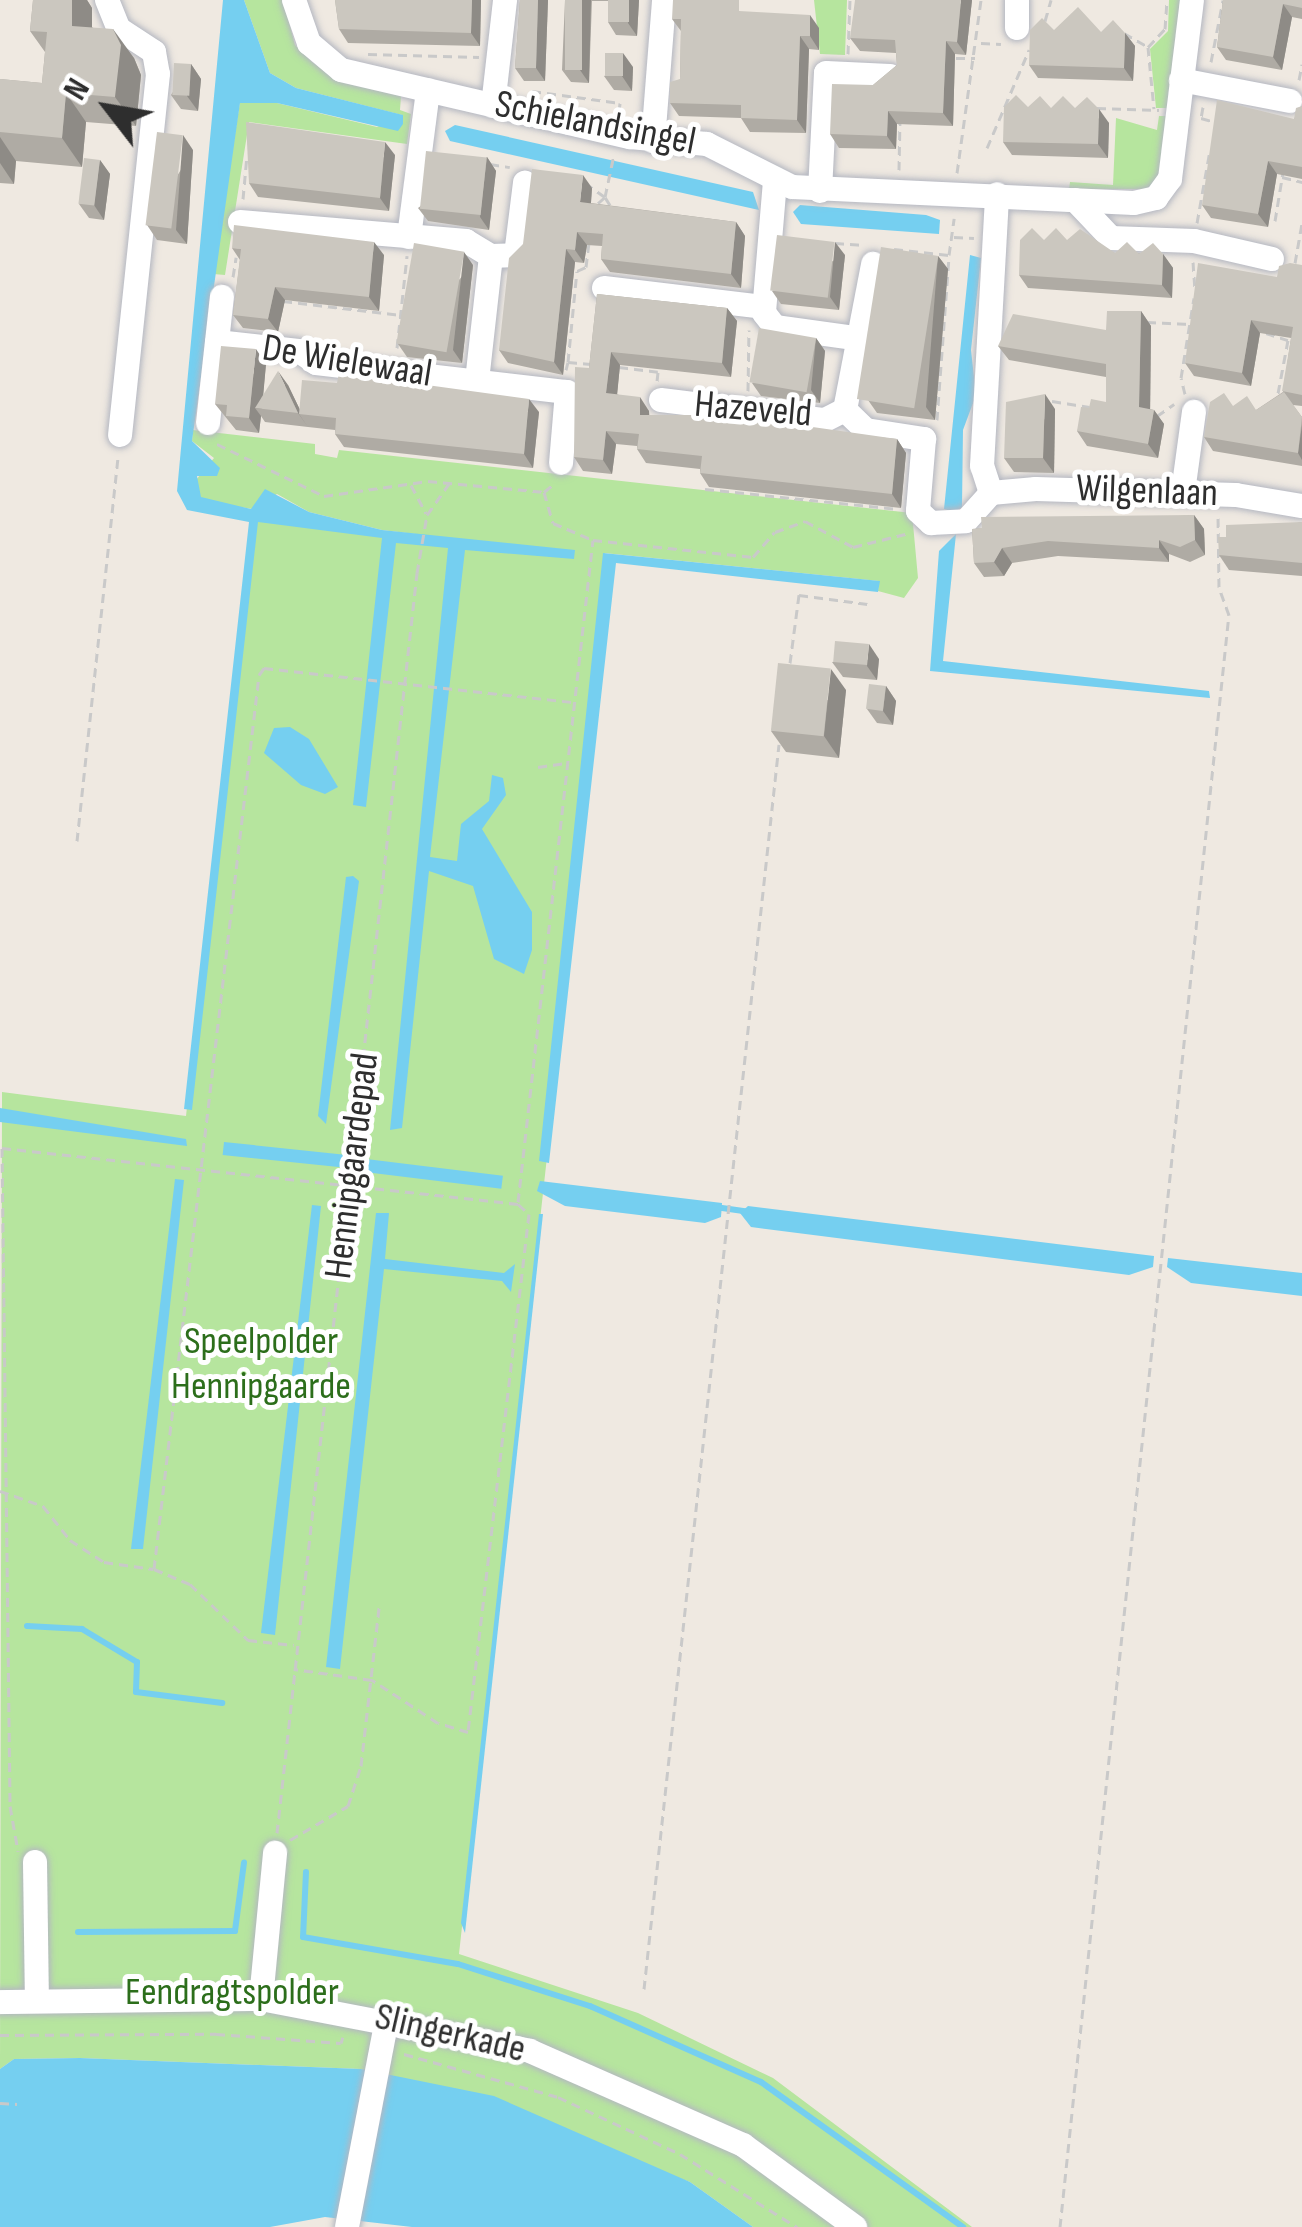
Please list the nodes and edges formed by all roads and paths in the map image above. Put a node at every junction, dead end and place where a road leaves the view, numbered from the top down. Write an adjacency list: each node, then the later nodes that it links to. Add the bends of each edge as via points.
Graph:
1 (107, 0): 92 (street, via 118,29 154,52 158,74)
2 (294, 0): 25 (street, Schielandsingel, via 309,44 340,70)
3 (505, 0): 18 (street)
4 (664, 0): 36 (street)
5 (850, 0): 20 (path)
6 (981, 0): 19 (path)
7 (1017, 0): 14 (street)
8 (1051, 0): 12 (path)
9 (1167, 0): 15 (path, via 1165,28)
10 (1192, 0): 23 (street)
11 (1223, 0): 24 (path)
12 (1042, 30)
13 (1105, 32): 15 (path)
14 (1024, 36): 28 (path)
15 (1148, 47): 33 (path)
16 (362, 54): 18 (path)
17 (939, 57): 19 (path)
18 (498, 58): 29 (street)
19 (975, 58): 48 (path)
20 (847, 74): 21 (street); 47 (street, via 826,73)
21 (890, 76)
22 (580, 78): 26 (path)
23 (1181, 80): 24 (street); 51 (street, Schielandsingel, via 1170,178 1156,198)
24 (1207, 85): 27 (street); 60 (path, via 1201,118 1215,121)
25 (428, 90): 29 (street, Schielandsingel); 58 (street)
26 (579, 98)
27 (1291, 101)
28 (1006, 105): 30 (path); 37 (path)
29 (493, 106): 36 (street, Schielandsingel)
30 (1027, 106)
31 (1090, 108): 32 (path)
32 (1111, 109)
33 (1154, 110)
34 (900, 118): 46 (path)
35 (250, 137): 55 (path)
36 (653, 140): 43 (street, Schielandsingel, via 719,148)
37 (987, 148)
38 (613, 158): 50 (path)
39 (1285, 158): 41 (path)
40 (476, 163): 45 (path, via 523,168 532,176)
41 (1282, 177): 44 (path); 54 (path)
42 (573, 181): 50 (path, via 593,184)
43 (775, 182): 47 (street, Schielandsingel); 70 (street)
44 (1302, 182)
45 (525, 183): 62 (street, via 516,255)
46 (898, 190): 47 (street, Schielandsingel); 48 (street, Schielandsingel)
47 (820, 191)
48 (956, 192): 49 (street, Schielandsingel); 61 (path)
49 (997, 194): 51 (street, Schielandsingel); 101 (street, via 982,466)
50 (604, 197): 52 (path); 53 (path)
51 (1075, 200): 60 (street, via 1111,238)
52 (593, 207)
53 (611, 207)
54 (1275, 220)
55 (240, 222): 58 (street); 68 (path, via 232,290)
56 (1302, 224): 63 (path)
57 (591, 227): 66 (path)
58 (410, 237): 62 (street, via 466,241); 71 (path)
59 (817, 241): 61 (path)
60 (1194, 241): 63 (street); 74 (path)
61 (949, 255): 78 (path)
62 (491, 256): 81 (street, De Wielewaal)
63 (1283, 261)
64 (873, 264): 75 (street, Hazeveld, via 867,319)
65 (574, 266): 66 (path)
66 (580, 269): 79 (path)
67 (604, 288): 70 (street)
68 (222, 297): 76 (street, De Wielewaal)
69 (274, 300): 71 (path)
70 (758, 306): 75 (street, via 775,327); 87 (path)
71 (401, 315): 80 (path)
72 (1269, 317): 89 (path, via 1266,336 1288,340)
73 (1134, 322): 74 (path)
74 (1190, 324): 83 (path)
75 (854, 338): 88 (street, Hazeveld)
76 (217, 342): 80 (street, De Wielewaal); 91 (street, De Wielewaal)
77 (921, 351): 78 (path)
78 (943, 353): 93 (path, via 936,434)
79 (568, 362): 82 (path); 84 (path, via 658,371)
80 (394, 372): 81 (street, De Wielewaal)
81 (478, 381): 82 (street, De Wielewaal)
82 (562, 392): 94 (street)
83 (1193, 399): 90 (path); 100 (street)
84 (661, 400): 87 (street, Hazeveld)
85 (1039, 400): 86 (path)
86 (1107, 406)
87 (746, 410): 88 (street, Hazeveld, via 825,420)
88 (845, 410): 93 (street, Hazeveld, via 866,430)
89 (1274, 411)
90 (1148, 416)
91 (208, 423): 96 (path, via 211,440 252,468 324,496)
92 (120, 435): 115 (path)
93 (925, 443): 106 (street)
94 (561, 464): 99 (path)
95 (807, 482): 103 (path)
96 (410, 483): 97 (path); 105 (path)
97 (449, 483): 99 (path); 105 (path, Hennipgaardepad)
98 (705, 489): 103 (path)
99 (544, 492): 107 (path, via 553,523)
100 (1183, 492): 101 (street, Wilgenlaan); 102 (street, Wilgenlaan)
101 (991, 493): 106 (street, via 966,520)
102 (1217, 495): 104 (street, Wilgenlaan); 141 (path, via 1219,587 1229,615)
103 (805, 500): 106 (path)
104 (1302, 506)
105 (427, 515): 109 (path, Hennipgaardepad)
106 (924, 517): 107 (path, via 876,547 854,547 805,521 775,532 753,557)
107 (593, 540): 111 (path)
108 (867, 604): 110 (path, via 799,595)
109 (405, 683): 111 (path); 117 (path, via 265,668 259,675); 118 (path, Hennipgaardepad)
110 (787, 685)
111 (573, 703): 113 (path)
112 (781, 730): 129 (path)
113 (567, 763): 114 (path); 119 (path)
114 (538, 766)
115 (77, 841)
116 (1, 1148): 117 (path); 121 (path)
117 (202, 1168): 118 (path); 122 (path)
118 (348, 1190): 119 (path); 124 (path, Hennipgaardepad)
119 (518, 1204): 126 (path, via 529,1214 468,1732 437,1723)
120 (0, 1491): 121 (path)
121 (8, 1491): 122 (path, via 43,1506 70,1540 104,1562); 128 (path, via 10,1806)
122 (154, 1569): 124 (path, via 190,1584 248,1640)
123 (379, 1607): 126 (path)
124 (296, 1645): 125 (path, Hennipgaardepad)
125 (294, 1669): 126 (path); 127 (path, Hennipgaardepad)
126 (371, 1679): 127 (path, via 348,1806)
127 (275, 1853): 130 (street)
128 (27, 1861): 131 (street)
129 (644, 1989)
130 (261, 1999): 131 (street, Slingerkade); 133 (street, Slingerkade)
131 (37, 2000): 132 (street, Slingerkade)
132 (0, 2002)
133 (347, 2011): 134 (path, via 341,2043 216,2034); 135 (street, Slingerkade)
134 (0, 2036)
135 (383, 2037): 138 (street); 139 (path, via 405,2055 558,2097 680,2154); 140 (street, Slingerkade, via 530,2050 743,2145)
136 (0, 2103): 137 (path)
137 (16, 2104)
138 (347, 2227)
139 (796, 2227)
140 (855, 2227)
141 (1060, 2227)

